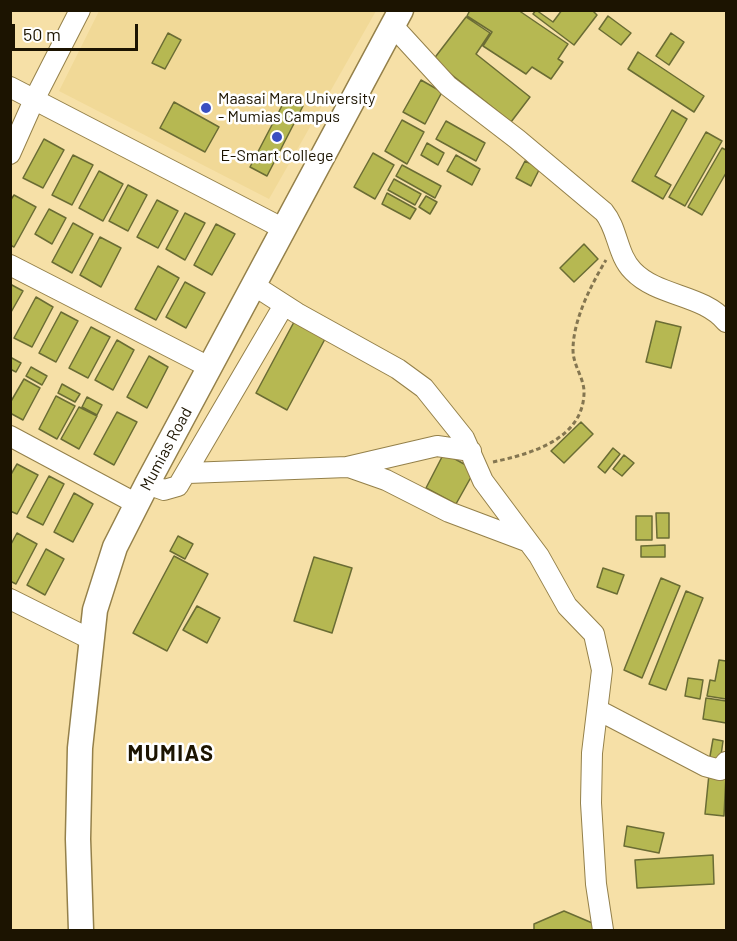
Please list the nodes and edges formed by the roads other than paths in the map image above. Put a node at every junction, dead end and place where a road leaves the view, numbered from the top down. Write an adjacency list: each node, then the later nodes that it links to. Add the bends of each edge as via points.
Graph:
1 (80, 10): 4 (street)
2 (397, 18): 6 (street, Mumias Road); 10 (street, via 448,86 604,212 631,270 648,282 712,310)
3 (10, 87): 4 (street)
4 (34, 100): 5 (street); 6 (street)
5 (10, 154)
6 (284, 229): 8 (street, Mumias Road)
7 (10, 265): 11 (street)
8 (255, 286): 9 (street); 11 (street, Mumias Road)
9 (284, 305): 13 (street, via 424,388 452,420); 15 (street)
10 (726, 322)
11 (209, 367): 16 (street, Mumias Road)
12 (10, 436): 16 (street)
13 (474, 459): 14 (street, via 437,446); 17 (street, via 495,500)
14 (346, 467): 15 (street); 17 (street, via 386,480 449,512)
15 (188, 473): 16 (street, via 173,490)
16 (142, 494): 19 (street, Mumias Road, via 106,573 95,610)
17 (529, 542): 20 (street, via 567,606 594,634 602,670)
18 (10, 599): 19 (street)
19 (92, 640): 22 (street, Mumias Road, via 80,748)
20 (598, 710): 21 (street, via 705,766 720,770); 23 (street, via 591,803)
21 (726, 763)
22 (81, 930)
23 (603, 930)

